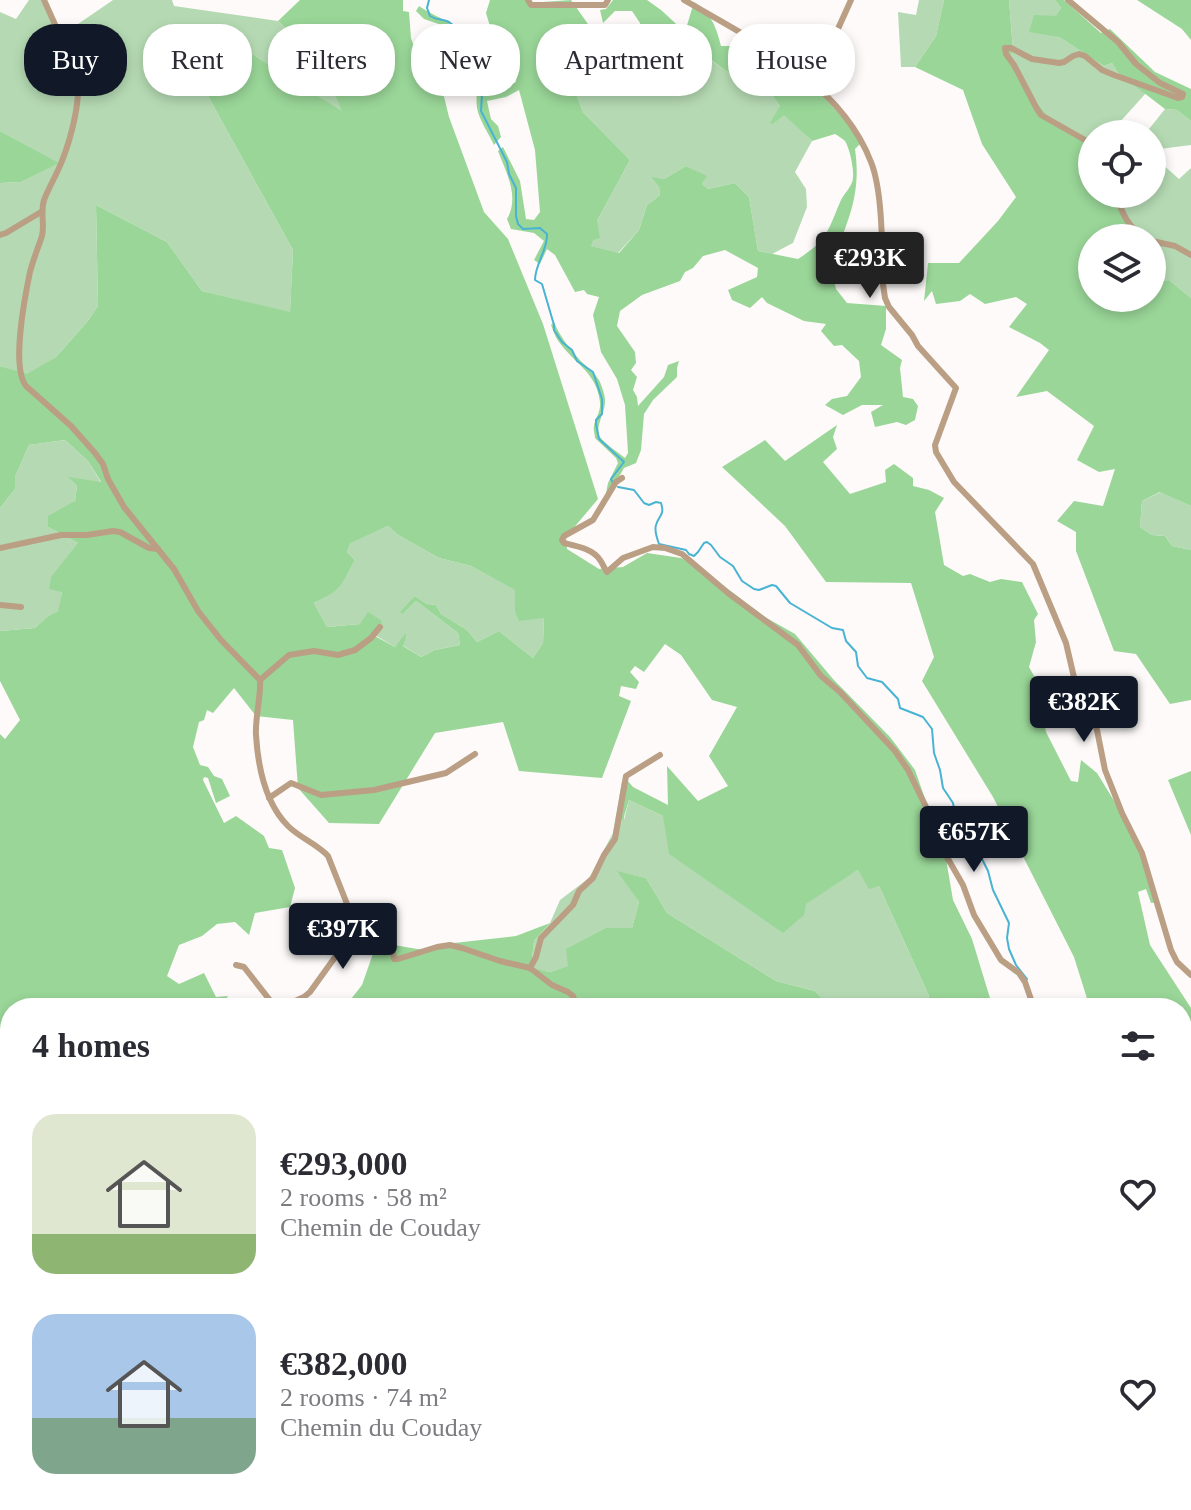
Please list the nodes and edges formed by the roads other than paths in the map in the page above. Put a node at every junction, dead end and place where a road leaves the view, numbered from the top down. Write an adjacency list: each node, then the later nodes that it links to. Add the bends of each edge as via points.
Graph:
1 (44, 0): 11 (street, via 76,71 78,100 63,159)
2 (528, 0): 3 (street, via 531,5 605,5)
3 (608, 0)
4 (684, 0): 8 (street)
5 (851, 0): 7 (street)
6 (1068, 0): 10 (street, via 1136,64 1183,94 1178,98 1114,75 1079,54 1059,63 1005,48 1041,115)
7 (840, 24)
8 (728, 26)
9 (825, 96): 28 (street, via 860,139 872,164 889,307 956,388 936,452 954,482 1033,564 1097,730 1105,770 1142,853 1171,950)
10 (1078, 136)
11 (41, 212): 12 (street); 17 (street, via 42,235 21,329 23,381 95,453 124,507)
12 (0, 235)
13 (1166, 244): 14 (street)
14 (1191, 255)
15 (617, 483): 32 (street, via 593,520 564,536 564,543 592,553 607,572 623,558 653,547 682,554 798,645 908,770 974,915 997,955 1019,973)
16 (0, 548): 17 (street, via 113,531)
17 (159, 549): 21 (street, via 198,611)
18 (0, 605): 19 (street)
19 (21, 607)
20 (380, 627): 21 (street, via 355,650 289,655)
21 (260, 680): 24 (street, via 256,734)
22 (475, 754): 24 (street, via 446,773 374,790 321,795 291,783)
23 (660, 755): 27 (street, via 626,776 615,839 573,905 541,938)
24 (269, 798): 25 (street, via 286,825 328,856)
25 (354, 925): 27 (street, via 392,946 394,959 450,945); 30 (street)
26 (236, 965): 29 (street, via 244,967)
27 (530, 968): 31 (street)
28 (1191, 975)
29 (270, 998)
30 (307, 998)
31 (574, 998)
32 (1031, 998)

